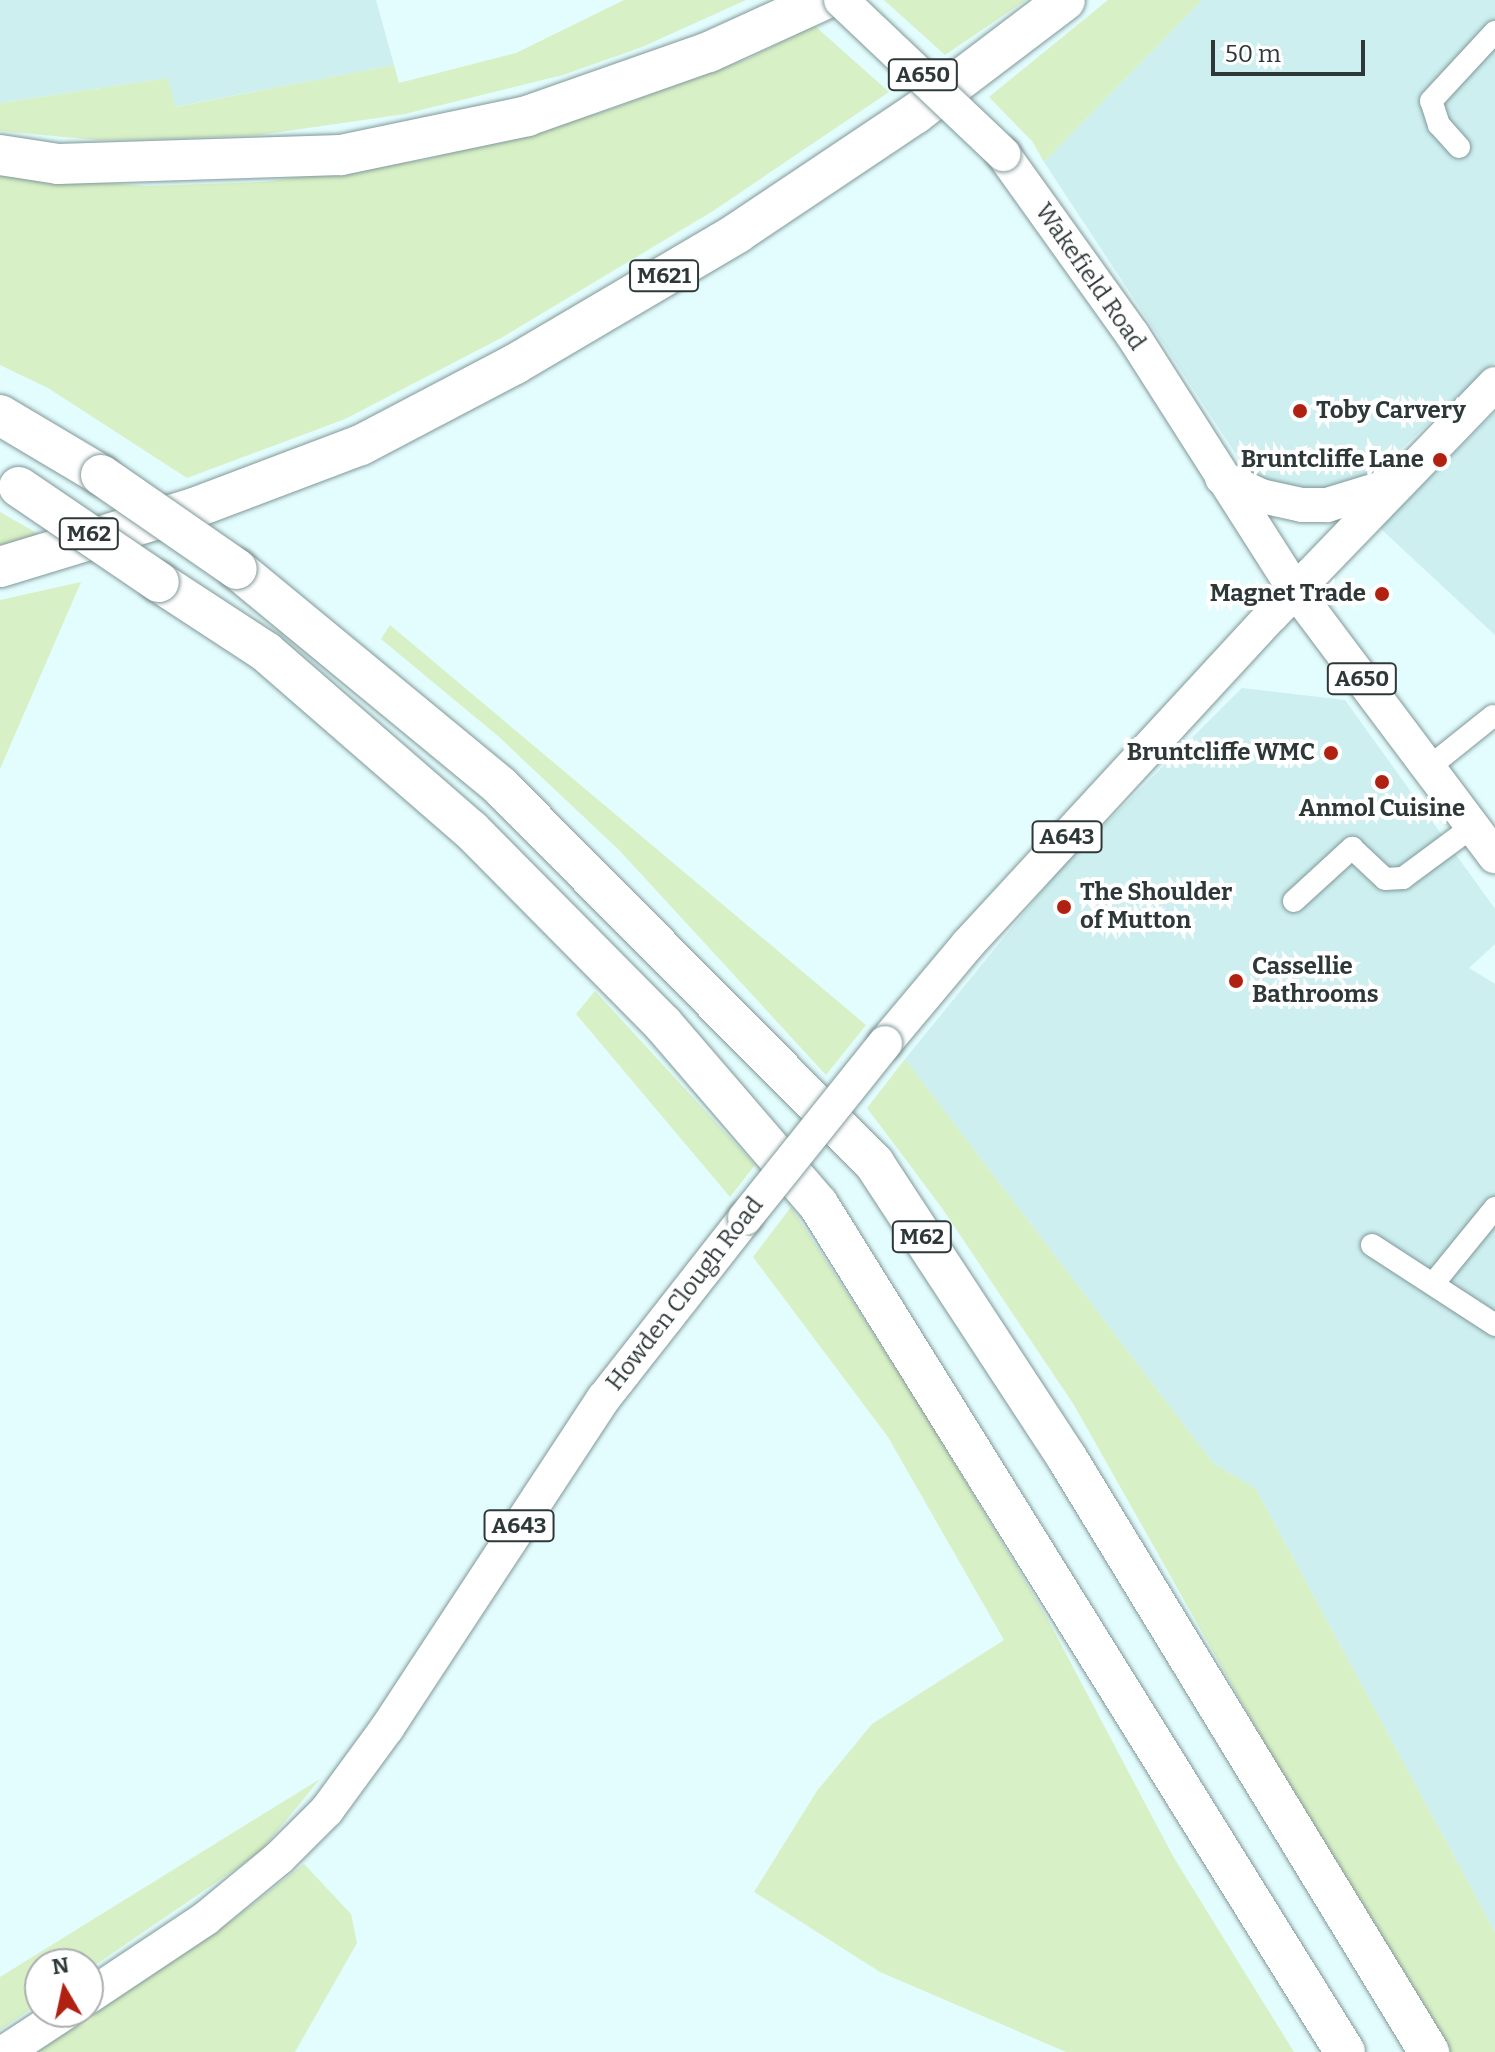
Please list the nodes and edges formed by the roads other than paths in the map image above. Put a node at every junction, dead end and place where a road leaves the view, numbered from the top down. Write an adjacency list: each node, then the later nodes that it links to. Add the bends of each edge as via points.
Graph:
1 (823, 0): 6 (highway, via 709,52 527,116 341,155 58,164)
2 (841, 0): 9 (main road, Wakefield Road / A650, bridge, via 1003,154 1132,334)
3 (1065, 0): 12 (highway, M621, via 915,114 737,233 445,401 361,445 194,508)
4 (1495, 32): 5 (street, via 1431,101 1439,125)
5 (1459, 147)
6 (0, 155)
7 (1495, 384): 11 (main road, A643)
8 (0, 415): 27 (highway, M62, bridge, via 101,475 237,569 501,787 874,1163 1067,1458)
9 (1222, 477): 11 (main road, via 1261,496 1302,505 1349,500); 13 (main road, Wakefield Road / A650)
10 (9, 481): 26 (highway, M62, bridge, via 266,652 471,830 663,1024 818,1204)
11 (1396, 483): 13 (main road, A643)
12 (0, 567)
13 (1295, 590): 15 (main road, A650); 23 (main road, Howden Clough Road / A643, bridge, via 968,944 745,1218 604,1398 387,1728 327,1810 205,1919)
14 (1493, 716): 15 (street)
15 (1428, 768): 16 (main road, A650)
16 (1472, 827): 17 (main road, A650); 18 (street, via 1403,878 1385,879 1352,848)
17 (1495, 856)
18 (1294, 901)
19 (1495, 1208): 21 (street)
20 (1372, 1245): 21 (street)
21 (1433, 1284): 22 (street)
22 (1495, 1325)
23 (104, 1986)
24 (42, 2028): 25 (main road)
25 (5, 2052)
26 (1345, 2052)
27 (1429, 2052)

